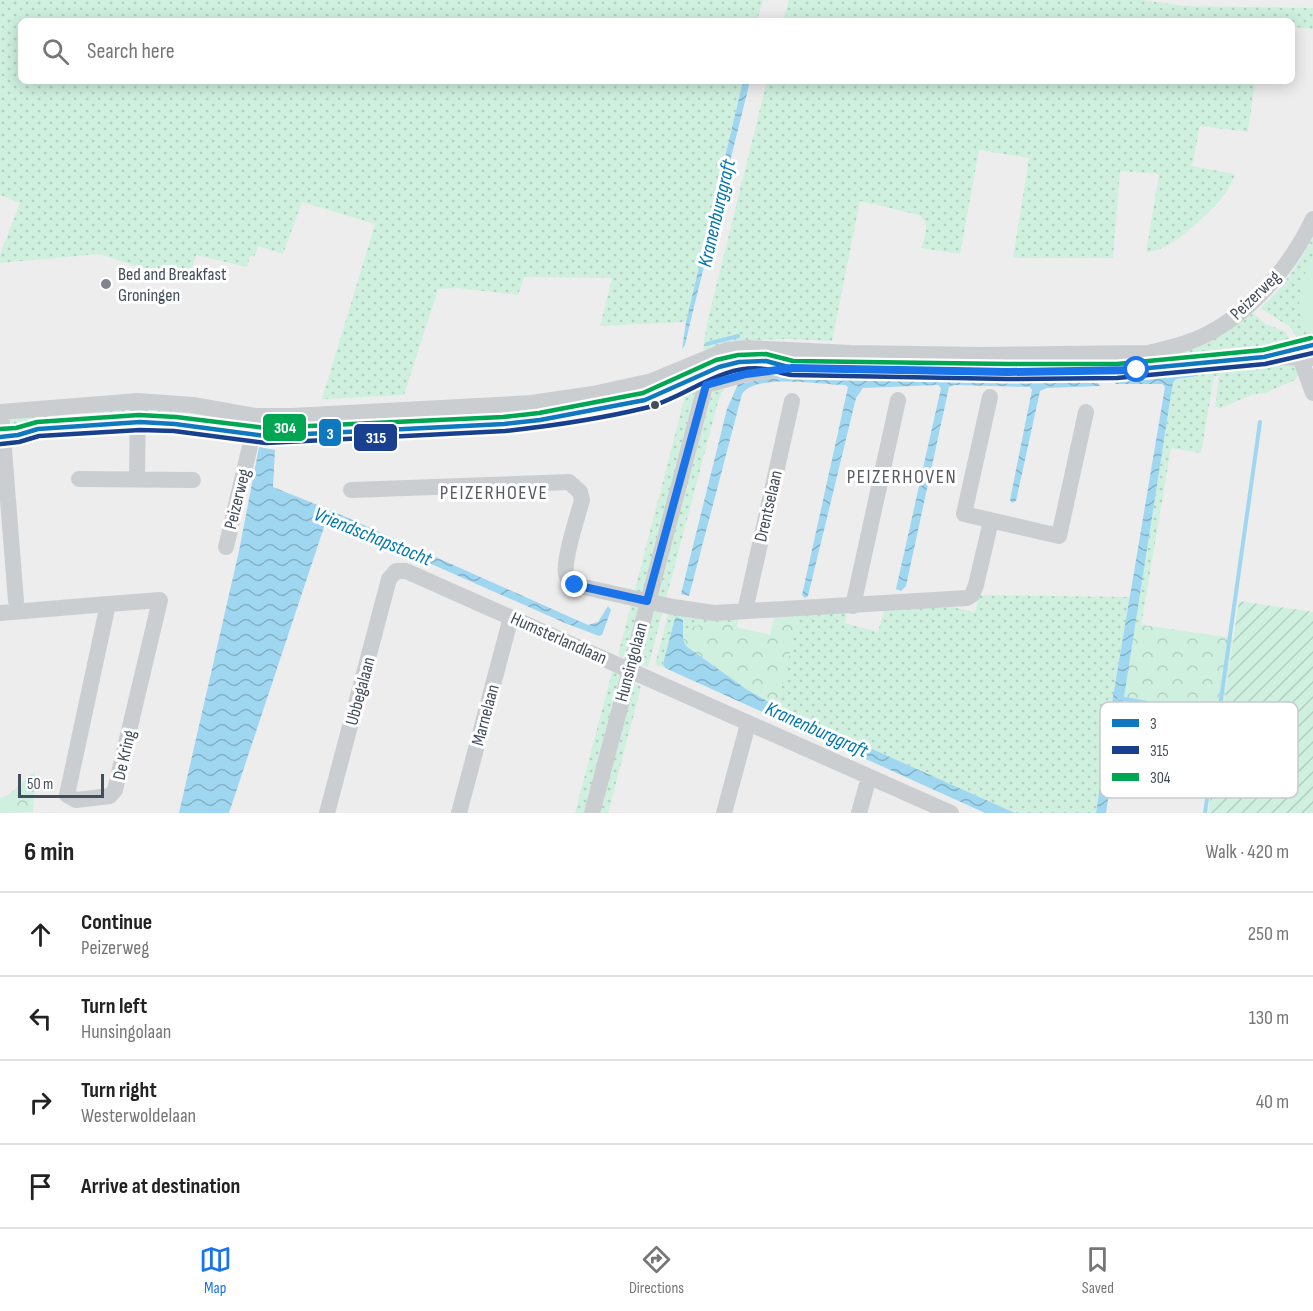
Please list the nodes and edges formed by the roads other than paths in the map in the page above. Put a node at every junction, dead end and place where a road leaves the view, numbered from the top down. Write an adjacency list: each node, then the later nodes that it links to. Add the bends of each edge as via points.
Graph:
1 (1313, 219): 3 (street, Peizerweg, via 1286,264 1252,304 1201,337 1174,347 1118,355)
2 (1306, 352): 3 (street, Peizerweg, via 1117,371); 5 (street)
3 (851, 361): 4 (street, Peizerweg, via 792,368 766,361 731,363); 12 (street, Peizerweg, via 736,348 633,387 531,403)
4 (707, 379): 23 (street, Hunsingolaan)
5 (1313, 393)
6 (990, 397): 17 (street, via 964,514)
7 (898, 400): 25 (street)
8 (138, 401): 10 (street, Peizerweg); 12 (street, Peizerweg, via 193,405); 14 (street)
9 (792, 401): 26 (street, Drentselaan)
10 (1, 412): 19 (street)
11 (1086, 412): 17 (street, via 1059,536)
12 (255, 416): 18 (street, Peizerweg)
13 (79, 479): 14 (street)
14 (137, 479): 15 (street)
15 (193, 480)
16 (351, 489): 23 (street, via 568,482 580,492 582,500 567,561 569,580 575,585)
17 (991, 521): 25 (street, via 972,595)
18 (226, 547)
19 (13, 556): 21 (street); 22 (street)
20 (396, 571): 28 (street, Humsterlandlaan, via 406,570); 32 (street, Ubbegalaan, via 389,579)
21 (0, 573)
22 (16, 601)
23 (647, 601): 26 (street, via 714,613); 29 (street, Hunsingolaan)
24 (108, 604): 24 (street, De Kring, via 160,600 115,790 110,796 76,800 67,795); 27 (street, De Kring)
25 (853, 606): 26 (street)
26 (745, 611)
27 (0, 614)
28 (511, 617): 29 (street, Humsterlandlaan); 33 (street, Marnelaan)
29 (629, 670): 30 (street, Humsterlandlaan); 34 (street, Hunsingolaan)
30 (748, 724): 31 (street, Humsterlandlaan); 35 (street)
31 (869, 777): 36 (street); 37 (street, Humsterlandlaan)
32 (327, 813)
33 (459, 813)
34 (592, 813)
35 (724, 813)
36 (859, 813)
37 (951, 813)

